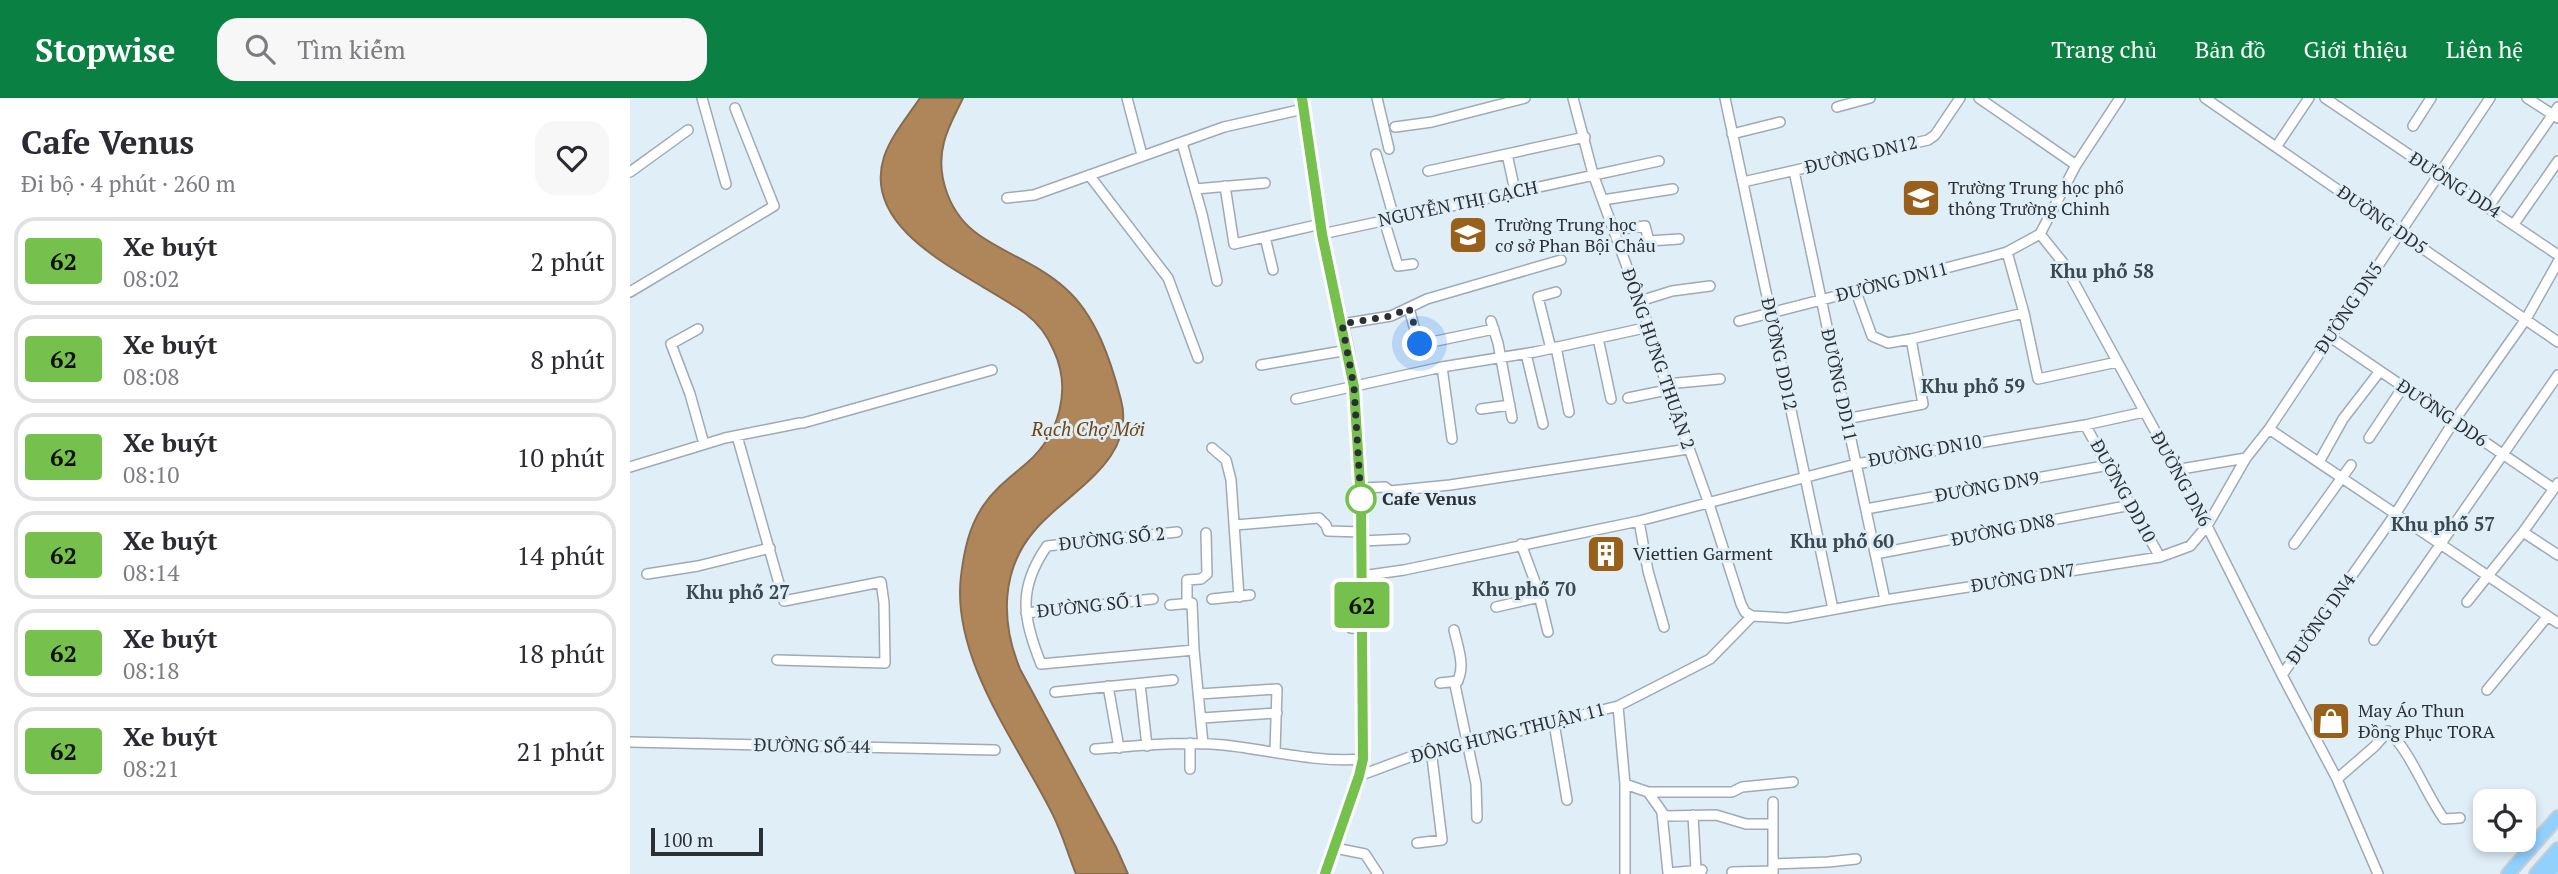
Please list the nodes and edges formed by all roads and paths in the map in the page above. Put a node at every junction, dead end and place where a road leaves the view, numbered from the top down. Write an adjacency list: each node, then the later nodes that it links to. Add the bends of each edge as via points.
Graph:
1 (702, 98): 44 (street)
2 (1127, 98): 32 (street)
3 (1377, 98): 29 (street)
4 (1525, 98): 23 (street)
5 (1573, 98): 26 (street, ĐÔNG HƯNG THUẬN 2)
6 (1725, 98): 25 (street, ĐƯỜNG DD12)
7 (1870, 98): 18 (street)
8 (1959, 98): 36 (street, ĐƯỜNG DN12, via 1928,140)
9 (1979, 98): 35 (street)
10 (2120, 98): 35 (street)
11 (2205, 98): 28 (street, ĐƯỜNG DD5)
12 (2309, 98): 28 (street)
13 (2325, 98): 41 (street, ĐƯỜNG DD4)
14 (2431, 98): 22 (street)
15 (2490, 98): 41 (street, ĐƯỜNG DN5)
16 (2527, 98): 20 (street)
17 (1302, 103): 27 (street); 55 (main road)
18 (1837, 107)
19 (736, 108): 69 (street, via 774,206)
20 (2556, 113): 51 (street)
21 (1780, 122): 25 (street)
22 (2413, 125)
23 (1395, 127)
24 (688, 130): 37 (street)
25 (1732, 134): 42 (street, ĐƯỜNG DD12)
26 (1585, 136): 31 (street); 39 (street, ĐÔNG HƯNG THUẬN 2)
27 (1182, 143): 32 (street); 47 (street)
28 (2276, 147): 57 (street, ĐƯỜNG DD5)
29 (1389, 149)
30 (1376, 154): 52 (street)
31 (1507, 154): 38 (street); 48 (street)
32 (1142, 155): 40 (street)
33 (1659, 161): 39 (street, NGUYỄN THỊ GẠCH)
34 (2558, 161): 54 (street)
35 (2076, 165): 58 (street)
36 (1794, 170): 42 (street, ĐƯỜNG DN12); 72 (street, ĐƯỜNG DD11)
37 (630, 172)
38 (1427, 172)
39 (1593, 174): 48 (street, NGUYỄN THỊ GẠCH); 50 (street, ĐÔNG HƯNG THUẬN 2)
40 (1089, 175): 49 (street, via 1034,195); 90 (street, via 1168,278)
41 (2439, 175): 51 (street, ĐƯỜNG DD4); 57 (street, ĐƯỜNG DN5)
42 (1743, 182): 75 (street, ĐƯỜNG DD12)
43 (1265, 183): 45 (street)
44 (726, 184)
45 (1225, 186): 47 (street); 59 (street, NGUYỄN THỊ GẠCH, via 1234,244)
46 (1673, 188): 50 (street)
47 (1195, 189): 67 (street)
48 (1515, 191): 52 (street, NGUYỄN THỊ GẠCH)
49 (1007, 198)
50 (1603, 200): 56 (street, ĐÔNG HƯNG THUẬN 2)
51 (2489, 206): 54 (street, ĐƯỜNG DD4)
52 (1394, 218): 53 (street, NGUYỄN THỊ GẠCH)
53 (1384, 220): 55 (street, NGUYỄN THỊ GẠCH); 65 (street, via 1398,267)
54 (2514, 224): 62 (street, ĐƯỜNG DD4)
55 (1322, 229): 59 (street, NGUYỄN THỊ GẠCH); 79 (main road)
56 (1614, 230): 60 (street, via 1645,226 1650,241); 73 (street, ĐÔNG HƯNG THUẬN 2)
57 (2400, 233): 77 (street, ĐƯỜNG DD5); 82 (street, ĐƯỜNG DN5)
58 (2040, 234): 61 (street, ĐƯỜNG DN11); 91 (street, ĐƯỜNG DN6, via 2064,264)
59 (1265, 237): 66 (street)
60 (1679, 239)
61 (2007, 252): 71 (street, ĐƯỜNG DN11); 76 (street)
62 (2558, 255)
63 (1561, 260): 74 (street)
64 (2558, 262): 77 (street)
65 (1413, 264)
66 (1273, 270)
67 (1217, 281)
68 (1710, 286): 73 (street)
69 (630, 292)
70 (1556, 292): 86 (street, via 1538,297)
71 (1856, 292): 72 (street, ĐƯỜNG DN11); 84 (street, via 1872,336 1888,343)
72 (1821, 300): 75 (street, ĐƯỜNG DN11); 109 (street, ĐƯỜNG DD11)
73 (1640, 301): 80 (street, ĐÔNG HƯNG THUẬN 2)
74 (1409, 308): 79 (street, via 1391,316); 89 (street, via 1422,344 1492,325)
75 (1770, 313): 78 (street, ĐƯỜNG DN11); 128 (street, ĐƯỜNG DD12)
76 (2024, 313): 84 (street); 91 (street, via 2038,379)
77 (2526, 319): 85 (street, ĐƯỜNG DD5); 110 (street)
78 (1739, 321)
79 (1342, 324): 87 (main road)
80 (1649, 327): 83 (street); 99 (street, ĐÔNG HƯNG THUẬN 2)
81 (698, 329): 117 (street, via 671,344)
82 (2329, 337): 95 (street, ĐƯỜNG DD6); 113 (street, ĐƯỜNG DN5)
83 (1598, 338): 86 (street); 101 (street)
84 (1911, 340): 109 (street, via 1923,404)
85 (2558, 342)
86 (1554, 348): 88 (street); 106 (street)
87 (1348, 350): 92 (street); 98 (main road)
88 (1526, 354): 89 (street); 111 (street)
89 (1501, 357): 93 (street); 104 (street)
90 (1198, 358)
91 (2117, 362): 107 (street, ĐƯỜNG DN6)
92 (1261, 365)
93 (1442, 367): 98 (street); 116 (street)
94 (992, 370): 114 (street, via 802,423)
95 (2380, 371): 100 (street, ĐƯỜNG DD6); 122 (street, via 2343,419)
96 (2558, 375): 120 (street)
97 (1720, 379): 99 (street)
98 (1354, 387): 103 (street); 131 (main road)
99 (1667, 387): 102 (street); 119 (street, ĐÔNG HƯNG THUẬN 2)
100 (2403, 387): 110 (street, ĐƯỜNG DD6); 115 (street)
101 (1611, 398)
102 (1628, 398)
103 (1296, 399)
104 (1510, 405): 105 (street); 108 (street)
105 (1481, 409)
106 (1569, 412)
107 (2144, 412): 112 (street, ĐƯỜNG DN10); 127 (street, ĐƯỜNG DN6)
108 (1512, 418)
109 (1846, 419): 123 (street, ĐƯỜNG DD11)
110 (2454, 421): 120 (street, ĐƯỜNG DD6); 135 (street)
111 (1543, 424)
112 (2085, 425): 123 (street, ĐƯỜNG DN10); 124 (street, ĐƯỜNG DD10)
113 (2269, 429): 121 (street, ĐƯỜNG DN5); 122 (street)
114 (737, 436): 117 (street); 147 (street)
115 (2369, 438)
116 (1452, 439)
117 (704, 444): 126 (street)
118 (1212, 448): 137 (street, via 1226,460)
119 (1688, 449): 131 (street, via 1451,485 1390,491); 132 (street, ĐÔNG HƯNG THUẬN 2)
120 (2503, 454): 130 (street, ĐƯỜNG DD6); 144 (street)
121 (2246, 458): 127 (street); 138 (street, ĐƯỜNG DN7)
122 (2319, 462): 129 (street)
123 (1856, 464): 128 (street, ĐƯỜNG DN10); 134 (street, ĐƯỜNG DD11)
124 (2109, 465): 133 (street, ĐƯỜNG DD10); 134 (street, ĐƯỜNG DN9)
125 (2351, 465): 129 (street)
126 (630, 467)
127 (2175, 470): 138 (street, ĐƯỜNG DN6)
128 (1805, 476): 132 (street, ĐƯỜNG DN10); 164 (street, ĐƯỜNG DD12)
129 (2343, 478): 135 (street); 146 (street)
130 (2556, 486): 140 (street)
131 (1361, 488): 142 (main road)
132 (1709, 504): 136 (street, ĐƯỜNG DN10); 166 (street, ĐÔNG HƯNG THUẬN 2, via 1741,604)
133 (2131, 505): 148 (street, ĐƯỜNG DN8); 150 (street, ĐƯỜNG DD10)
134 (1866, 509): 148 (street, ĐƯỜNG DD11)
135 (2396, 513): 144 (street); 175 (street, ĐƯỜNG DN4)
136 (1639, 521): 145 (street, ĐƯỜNG DN10); 169 (street)
137 (1235, 525): 142 (street, via 1319,519 1328,531); 155 (street)
138 (2207, 526): 150 (street, ĐƯỜNG DN7, via 2190,546); 175 (street, ĐƯỜNG DN6)
139 (1177, 532): 165 (street, ĐƯỜNG SỐ 2, via 1047,546 1034,565)
140 (2523, 532): 149 (street); 153 (street)
141 (1206, 533): 161 (street, via 1207,575 1187,580)
142 (1362, 537): 143 (street); 152 (main road)
143 (1405, 539)
144 (2441, 543): 153 (street); 172 (street)
145 (1521, 544): 152 (street, ĐƯỜNG DN10); 156 (street)
146 (2294, 544)
147 (770, 548): 151 (street); 174 (street, via 785,601 881,582 884,603 886,663)
148 (1875, 554): 159 (street, ĐƯỜNG DD11)
149 (2558, 555)
150 (2160, 557): 159 (street, ĐƯỜNG DN7)
151 (647, 575)
152 (1362, 576): 198 (main road, via 1357,628)
153 (2488, 578): 160 (street); 167 (street)
154 (1250, 595): 155 (street)
155 (1239, 597): 158 (street)
156 (1539, 597): 163 (street); 171 (street)
157 (1153, 599): 165 (street, ĐƯỜNG SỐ 1)
158 (1212, 599)
159 (1885, 600): 164 (street, ĐƯỜNG DN7)
160 (2468, 602)
161 (1187, 604): 162 (street); 173 (street, via 1192,603)
162 (1170, 605)
163 (1496, 607)
164 (1833, 610): 166 (street, ĐƯỜNG DN7, via 1787,618)
165 (1026, 614): 173 (street, via 1041,664)
166 (1752, 616): 184 (street, ĐÔNG HƯNG THUẬN 11, via 1710,659)
167 (2547, 617): 168 (street); 181 (street)
168 (2558, 623)
169 (1664, 627)
170 (1454, 630): 177 (street, via 1461,664)
171 (1548, 632)
172 (2374, 640)
173 (1194, 650): 183 (street)
174 (777, 660)
175 (2281, 675): 201 (street, ĐƯỜNG DN6)
176 (1173, 680): 179 (street)
177 (1458, 681): 178 (street); 188 (street, via 1455,685)
178 (1440, 683)
179 (1140, 684): 180 (street); 192 (street)
180 (1108, 686): 182 (street); 193 (street)
181 (2487, 690)
182 (1059, 692)
183 (1199, 694): 185 (street, via 1276,689); 186 (street)
184 (1618, 706): 187 (street, ĐÔNG HƯNG THUẬN 11); 203 (street, ĐÔNG HƯNG THUẬN 11)
185 (1277, 713): 186 (street); 197 (street)
186 (1202, 718): 191 (street)
187 (1554, 723): 188 (street, ĐÔNG HƯNG THUẬN 11); 205 (street)
188 (1467, 740): 195 (street, ĐÔNG HƯNG THUẬN 11); 210 (street)
189 (630, 742): 196 (street, ĐƯỜNG SỐ 44)
190 (1190, 743): 191 (street); 192 (street); 199 (street)
191 (1203, 744): 197 (street)
192 (1147, 746): 193 (street)
193 (1119, 748): 194 (street)
194 (1095, 749)
195 (1431, 749): 200 (street, ĐÔNG HƯNG THUẬN 11); 214 (street, via 1442,840)
196 (995, 750)
197 (1275, 751): 198 (street, via 1335,761)
198 (1363, 759): 200 (main road)
199 (1189, 769)
200 (1359, 776): 215 (main road)
201 (2337, 779): 211 (street, via 2388,731 2400,741 2444,819); 224 (street, ĐƯỜNG DN6)
202 (1793, 782): 204 (street, via 1732,792)
203 (1625, 784): 204 (street); 223 (street, ĐÔNG HƯNG THUẬN 11)
204 (1648, 792): 207 (street)
205 (1567, 800)
206 (1773, 802): 212 (street)
207 (1662, 813): 208 (street); 208 (street, via 1668,873 1699,870)
208 (1693, 815): 212 (street)
209 (2558, 817): 225 (highway)
210 (1478, 818)
211 (2460, 818)
212 (1773, 824): 219 (street)
213 (2558, 830): 226 (highway)
214 (1417, 843)
215 (1335, 848): 221 (main road); 222 (street, via 1364,853)
216 (2558, 849): 227 (highway)
217 (1856, 859): 219 (street)
218 (2558, 862): 228 (highway)
219 (1773, 870): 220 (street)
220 (1732, 872)
221 (1325, 874)
222 (1378, 874)
223 (1625, 874)
224 (2378, 874)
225 (2508, 874)
226 (2519, 874)
227 (2536, 874)
228 (2547, 874)

